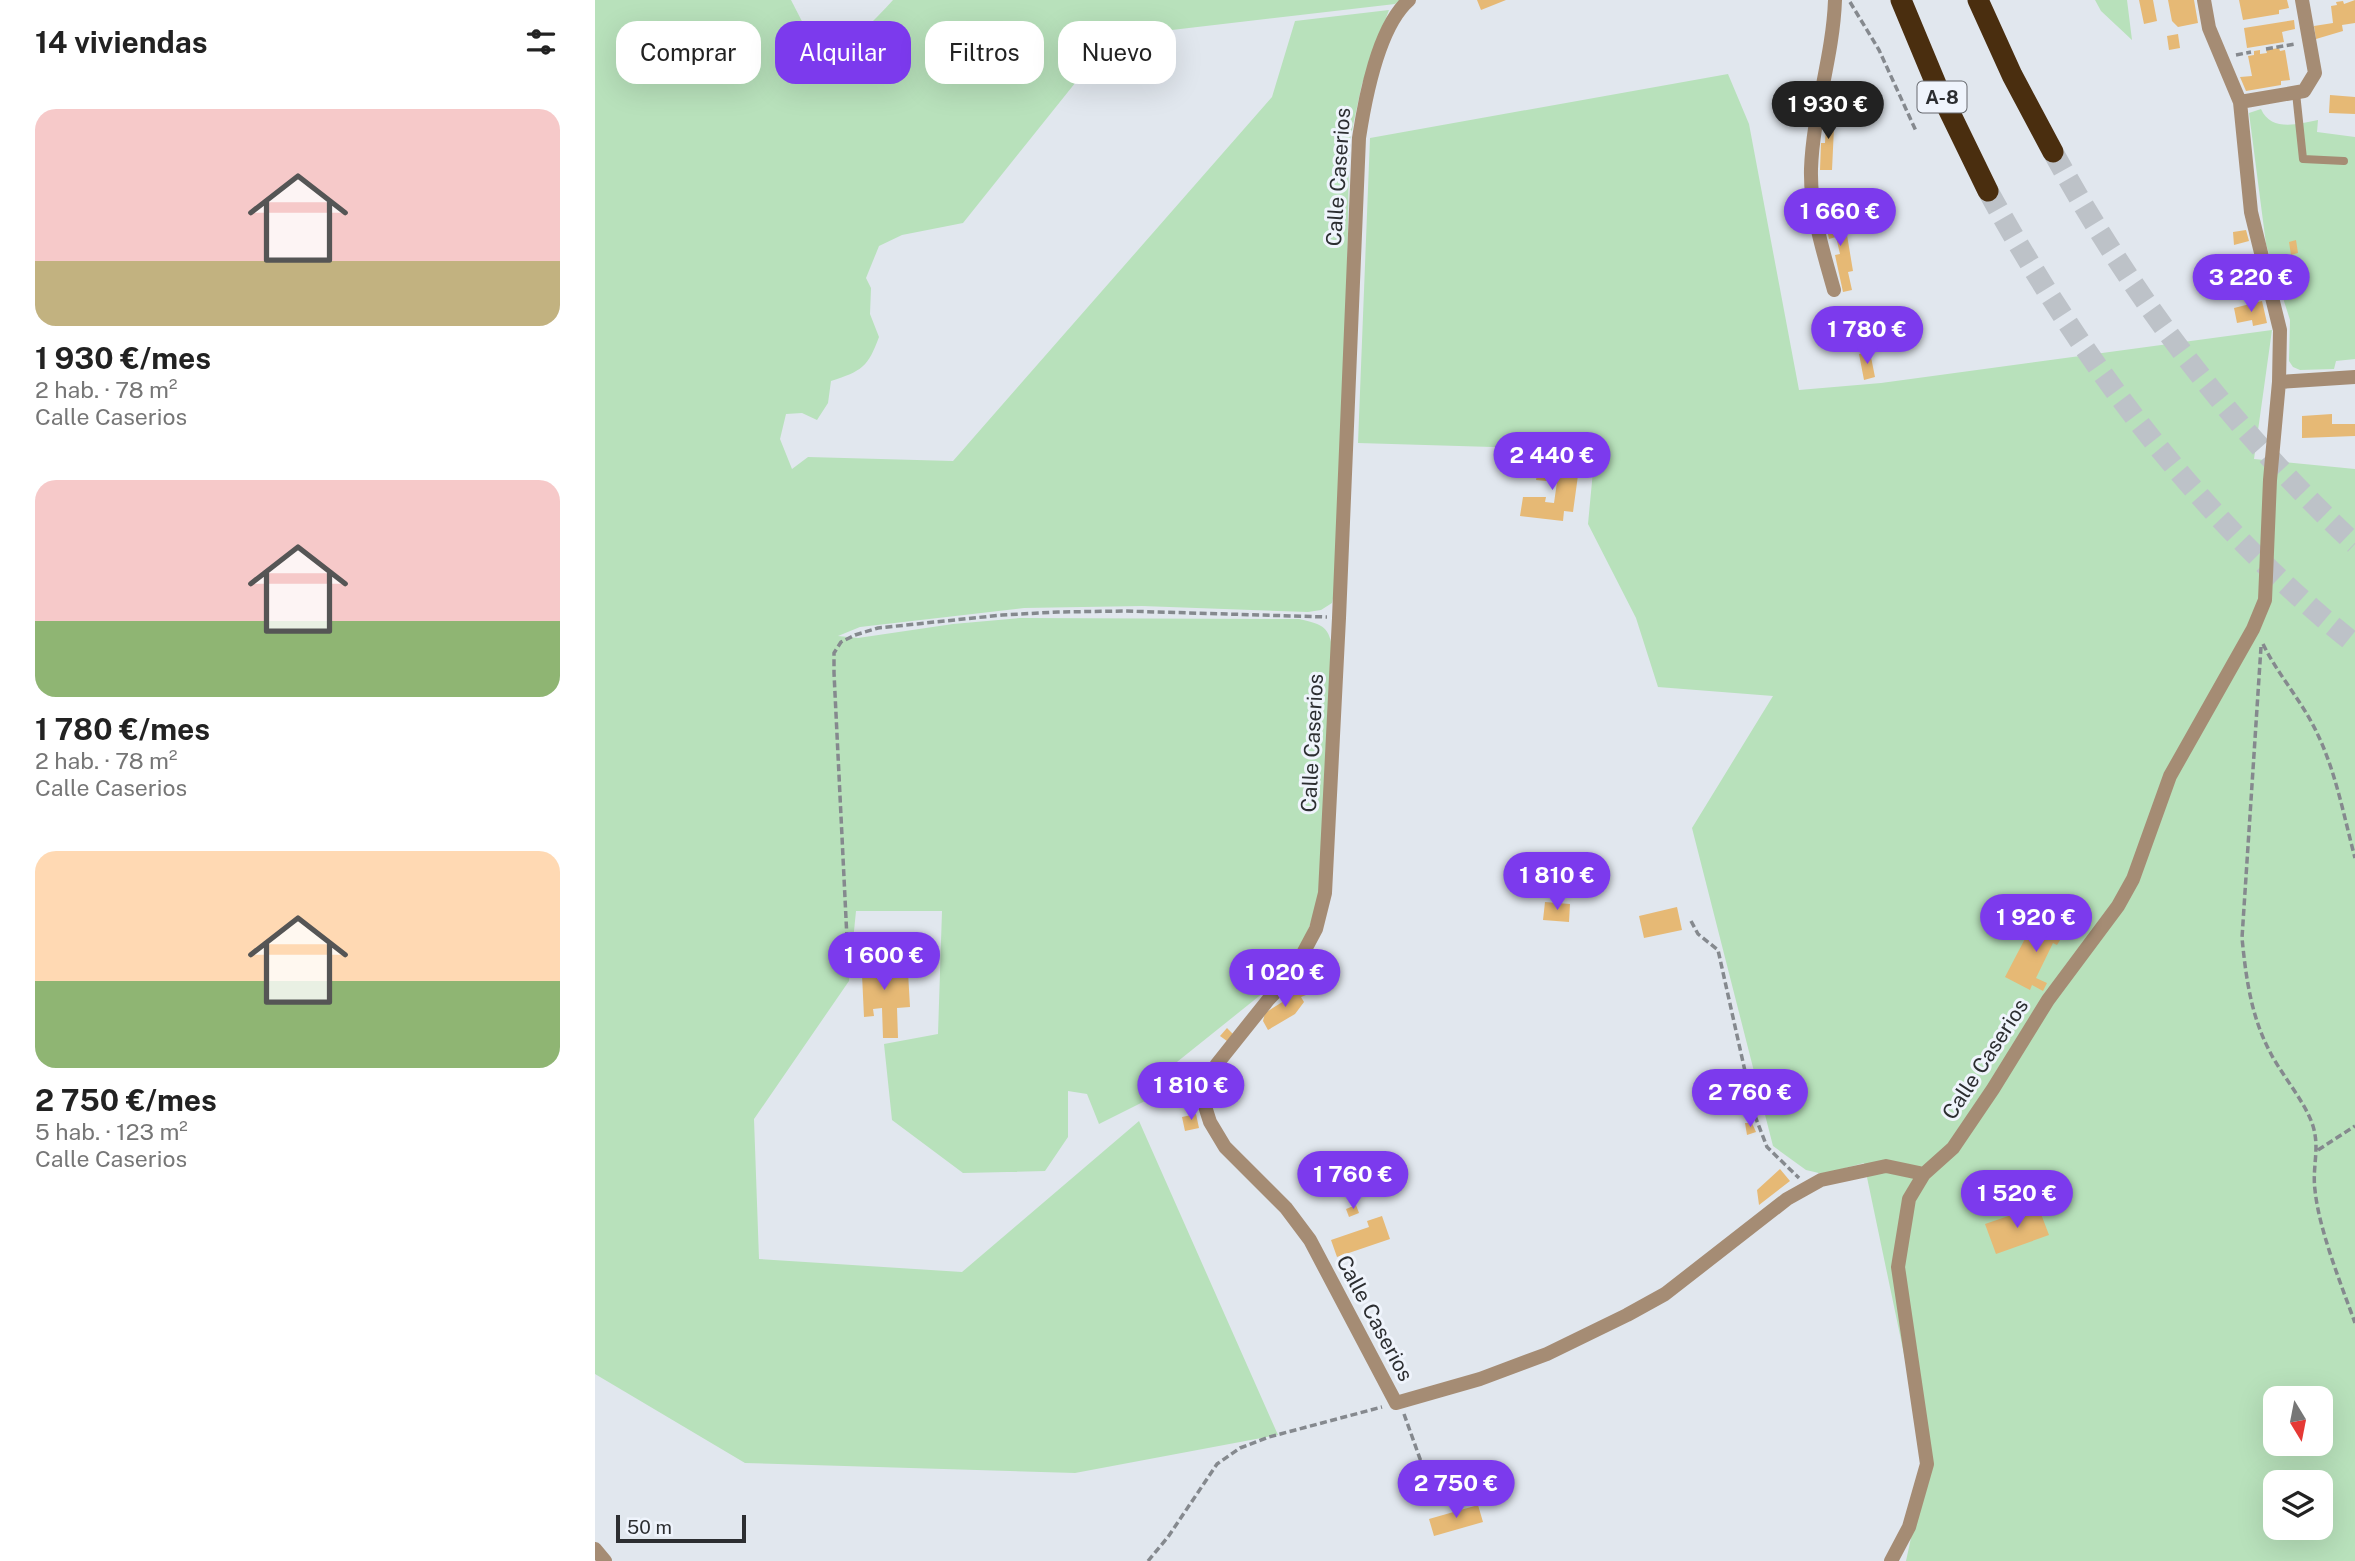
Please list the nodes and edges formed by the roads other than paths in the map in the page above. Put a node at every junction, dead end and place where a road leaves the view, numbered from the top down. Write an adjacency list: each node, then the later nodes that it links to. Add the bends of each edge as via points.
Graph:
1 (1409, 0): 15 (street, Calle Caserios, via 1380,51 1366,92 1359,138 1325,892 1316,929 1291,976 1206,1083 1203,1100 1210,1122 1226,1147 1286,1208 1310,1241 1396,1403 1548,1354 1627,1315 1665,1294 1787,1199 1821,1180 1886,1166)
2 (1835, 0): 12 (street, via 1811,178)
3 (1901, 0): 11 (highway, A-8)
4 (1978, 0): 9 (highway)
5 (2204, 0): 8 (street, Calle Caserios, via 2209,28)
6 (2302, 0): 7 (street, via 2315,73 2304,91)
7 (2296, 93): 8 (street); 10 (lane, via 2303,159)
8 (2240, 102): 14 (street, Calle Caserios, via 2251,212 2280,330)
9 (2053, 152)
10 (2344, 161)
11 (1988, 191)
12 (1833, 290)
13 (2355, 377): 14 (street)
14 (2279, 382): 15 (street, Calle Caserios, via 2265,600 2253,629 2170,776 2133,879 2118,906 2047,1000 1953,1147)
15 (1924, 1174): 18 (street, Calle Caserios, via 1909,1199 1898,1267 1927,1464 1909,1527)
16 (595, 1549): 17 (street)
17 (605, 1561)
18 (1891, 1561)

